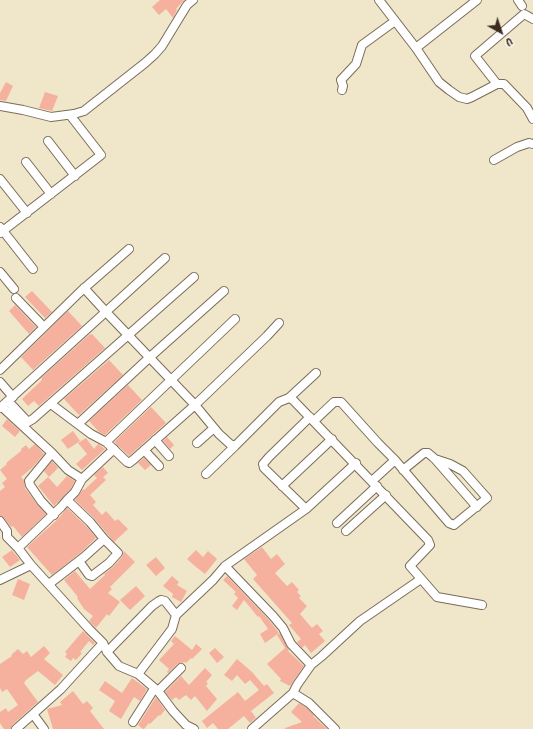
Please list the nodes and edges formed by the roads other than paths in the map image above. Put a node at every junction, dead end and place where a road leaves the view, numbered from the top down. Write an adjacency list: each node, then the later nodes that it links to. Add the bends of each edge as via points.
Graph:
1 (193, 0): 10 (street, via 187,5 162,46 145,63 84,111)
2 (379, 0): 5 (street)
3 (477, 0): 6 (street)
4 (533, 19): 7 (street, via 524,14 475,56)
5 (395, 21): 6 (street); 8 (street, via 362,44 356,64 342,80)
6 (416, 48): 7 (street, via 439,82 459,97 472,98)
7 (497, 84): 11 (street, via 504,84 527,108)
8 (342, 90)
9 (0, 106): 10 (street, via 51,117)
10 (70, 115): 16 (street, via 101,155)
11 (533, 119)
12 (48, 142): 16 (street)
13 (533, 144): 14 (street, via 517,147)
14 (494, 160)
15 (26, 162): 18 (street)
16 (75, 176): 18 (street)
17 (0, 179): 19 (street)
18 (51, 194): 19 (street)
19 (26, 213): 20 (street)
20 (1, 230): 23 (street)
21 (129, 249): 26 (street)
22 (165, 258): 28 (street)
23 (33, 268)
24 (0, 272): 31 (street)
25 (194, 277): 32 (street)
26 (84, 288): 28 (street); 31 (street)
27 (224, 291): 33 (street)
28 (106, 312): 32 (street); 39 (street)
29 (235, 319): 36 (street)
30 (279, 323): 41 (street)
31 (43, 326): 34 (street)
32 (129, 335): 33 (street); 40 (street)
33 (150, 357): 36 (street); 43 (street)
34 (0, 370)
35 (316, 373): 38 (street)
36 (171, 380): 41 (street); 47 (street)
37 (0, 382): 39 (street)
38 (288, 398): 42 (street, via 294,400); 49 (street, via 279,402)
39 (6, 404): 40 (street, via 28,422); 52 (street)
40 (51, 404): 43 (street)
41 (195, 405): 44 (street); 46 (street)
42 (312, 419): 45 (street); 55 (street, via 334,402 341,402); 64 (street, via 264,462 264,468)
43 (78, 424): 47 (street)
44 (214, 428): 48 (street); 49 (street)
45 (332, 439): 56 (street); 64 (street)
46 (155, 440): 51 (street); 53 (street)
47 (106, 442): 50 (street)
48 (198, 443)
49 (235, 446): 60 (street)
50 (114, 449): 51 (street, via 129,463); 61 (street)
51 (144, 450): 57 (street)
52 (52, 453): 61 (street, via 62,465); 69 (street, via 29,481 41,501)
53 (169, 456)
54 (435, 458): 58 (street, via 424,453); 59 (street); 62 (street)
55 (395, 460): 58 (street); 63 (street)
56 (356, 463): 63 (street); 68 (street)
57 (159, 466)
58 (403, 470): 67 (street, via 451,525 456,524)
59 (463, 471): 62 (street); 67 (street, via 487,498)
60 (206, 474)
61 (82, 479): 66 (street)
62 (453, 480): 67 (street)
63 (375, 483): 65 (street); 71 (street)
64 (282, 486): 68 (street)
65 (386, 495): 72 (street); 78 (street, via 428,540 430,545 410,566)
66 (67, 500): 69 (street); 73 (street)
67 (477, 507)
68 (306, 509): 77 (street)
69 (54, 515): 74 (street)
70 (0, 521): 74 (street, via 7,532 7,537)
71 (337, 523)
72 (346, 531)
73 (104, 539): 75 (street); 75 (street, via 118,553 108,563 90,576)
74 (18, 548): 76 (street)
75 (79, 561): 80 (street)
76 (31, 565): 79 (street); 80 (street)
77 (225, 566): 82 (street, via 214,580); 85 (street, via 273,616 291,644)
78 (421, 579): 81 (street, via 436,597); 85 (street, via 360,621)
79 (0, 580)
80 (49, 584): 83 (street)
81 (482, 605)
82 (176, 615): 84 (street, via 165,601 159,601); 87 (street, via 172,629)
83 (103, 643): 84 (street); 90 (street, via 62,689)
84 (106, 652): 87 (street, via 119,666)
85 (311, 665): 89 (street)
86 (181, 668): 88 (street)
87 (138, 674): 88 (street)
88 (156, 690): 91 (street); 94 (street, via 182,720)
89 (293, 693): 95 (street); 96 (street, via 309,703)
90 (33, 714): 92 (street); 93 (street)
91 (133, 722)
92 (16, 729)
93 (44, 729)
94 (194, 729)
95 (252, 729)
96 (334, 729)

